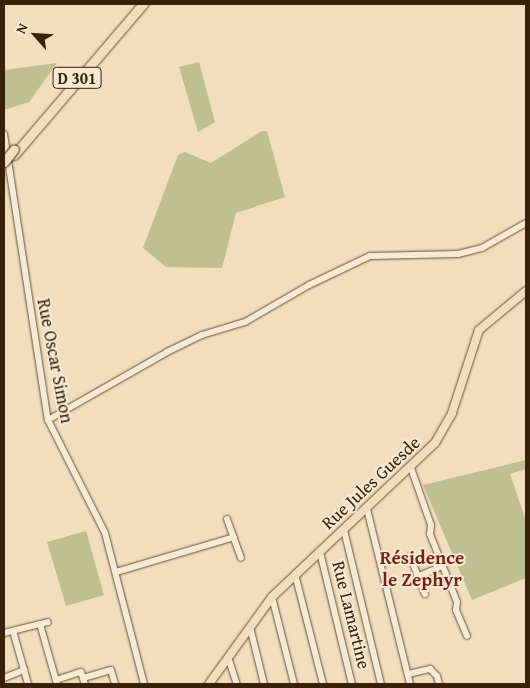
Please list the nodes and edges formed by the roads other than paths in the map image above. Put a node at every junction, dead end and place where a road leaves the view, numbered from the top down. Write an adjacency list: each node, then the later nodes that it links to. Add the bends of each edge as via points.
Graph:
1 (137, 4): 4 (highway, D 301)
2 (143, 4): 4 (highway, D 301)
3 (4, 134): 4 (street, Rue Oscar Simon)
4 (11, 150): 5 (highway, D 301, bridge); 6 (highway, D 301, bridge); 9 (street, Rue Oscar Simon, via 9,176)
5 (4, 162)
6 (4, 168)
7 (526, 223): 9 (street, via 482,248 458,254 370,256 308,285 245,322 202,335 167,352)
8 (526, 292): 10 (main road, Rue Jules Guesde, via 479,330 447,423 435,443)
9 (48, 420): 19 (street, Rue Oscar Simon, via 99,518)
10 (412, 468): 11 (main road, Rue Jules Guesde); 18 (street)
11 (367, 509): 13 (main road, Rue Jules Guesde); 32 (street)
12 (227, 519): 14 (street)
13 (344, 530): 15 (main road, Rue Jules Guesde); 45 (street)
14 (234, 538): 17 (street); 19 (street)
15 (320, 552): 20 (main road, Rue Jules Guesde); 44 (street, Rue Lamartine)
16 (410, 556): 21 (street)
17 (241, 558)
18 (443, 566): 21 (street); 29 (street)
19 (116, 572): 38 (street, Rue Oscar Simon)
20 (295, 574): 23 (main road, Rue Jules Guesde); 43 (street)
21 (419, 576): 22 (street)
22 (425, 594)
23 (272, 597): 26 (main road, Rue Jules Guesde); 42 (street)
24 (48, 622): 25 (street)
25 (40, 624): 27 (street); 35 (street)
26 (250, 627): 30 (main road, Rue Jules Guesde); 41 (street)
27 (13, 631): 28 (street); 31 (street)
28 (4, 633)
29 (467, 636)
30 (228, 657): 39 (main road, Rue Jules Guesde); 40 (street)
31 (24, 670): 33 (street); 36 (street)
32 (408, 674): 46 (street); 47 (street, via 430,670 437,676)
33 (4, 678)
34 (83, 678): 35 (street); 37 (street, via 111,670)
35 (56, 682)
36 (28, 684)
37 (115, 684)
38 (144, 684)
39 (210, 684)
40 (237, 684)
41 (264, 684)
42 (294, 684)
43 (323, 684)
44 (352, 684)
45 (381, 684)
46 (410, 684)
47 (439, 684)

